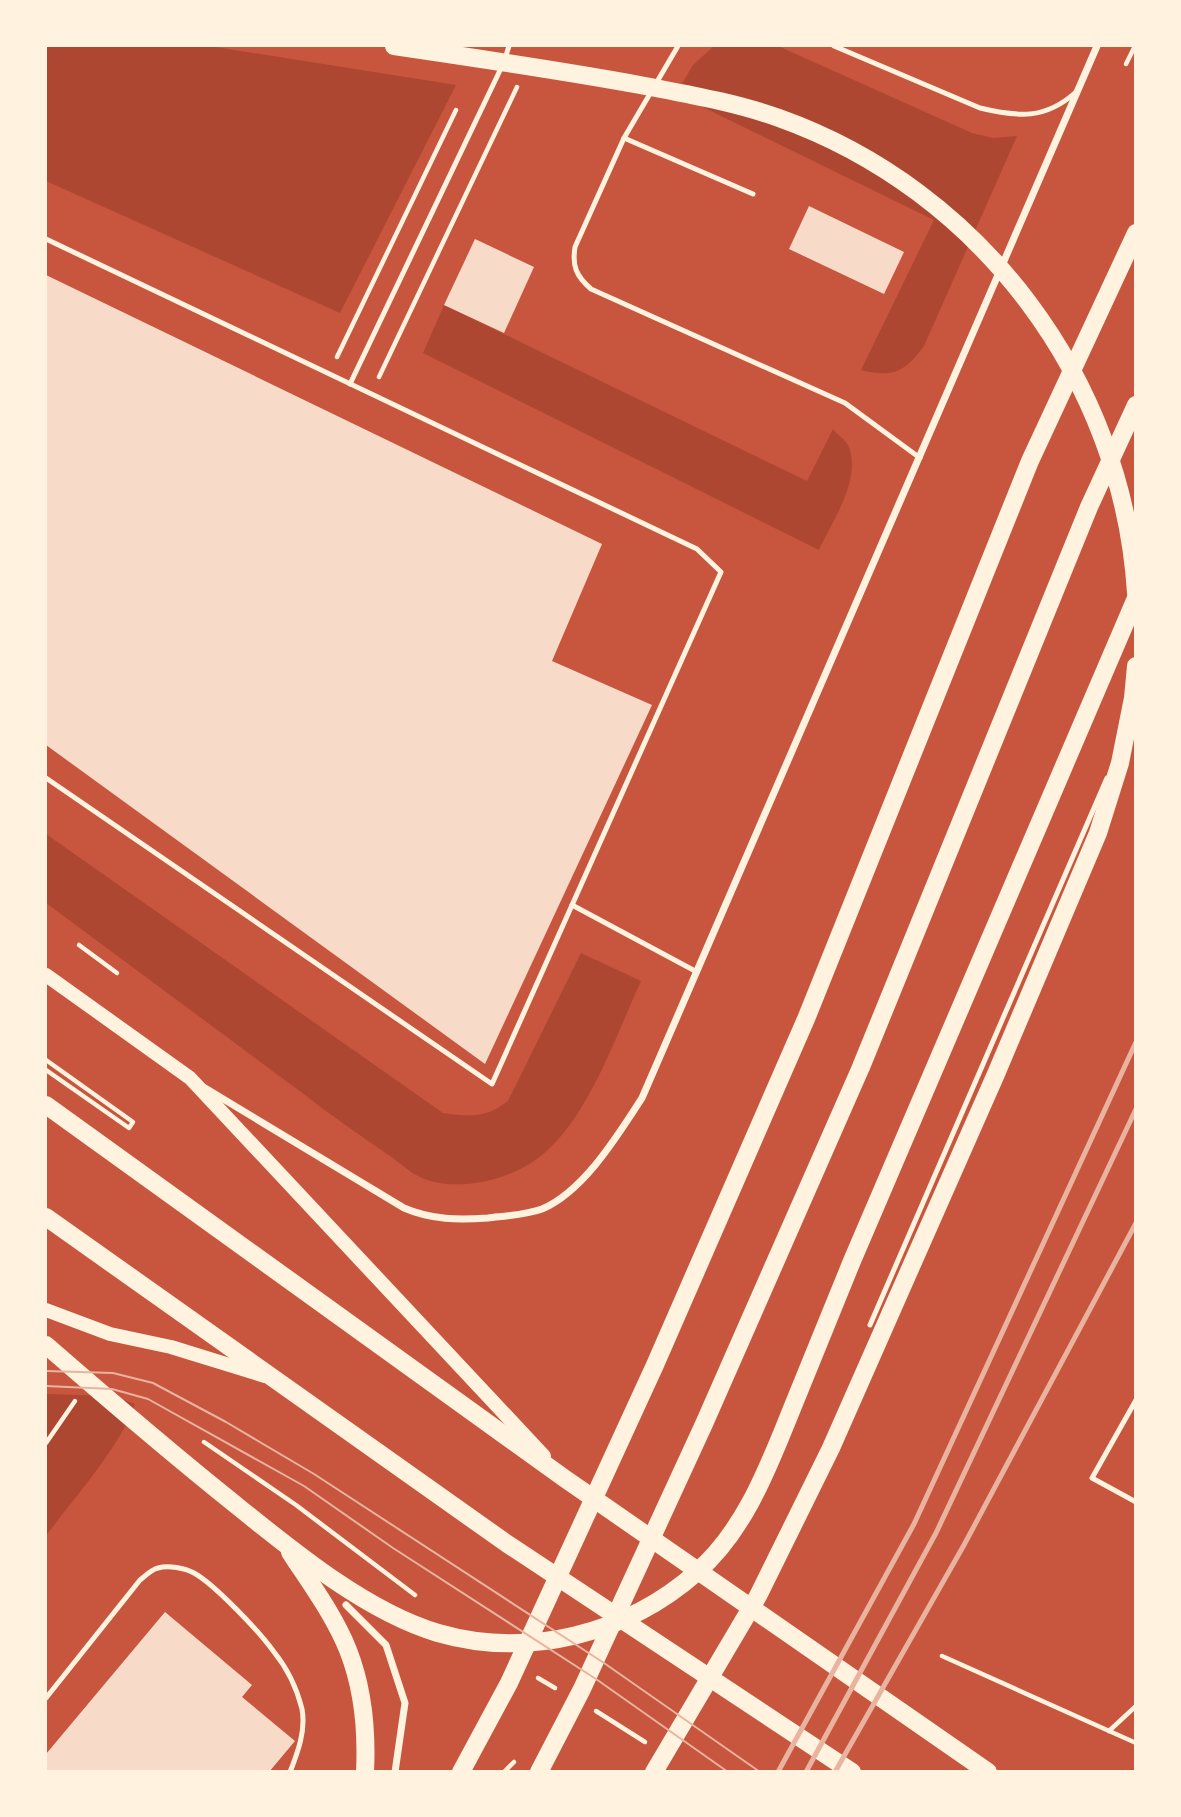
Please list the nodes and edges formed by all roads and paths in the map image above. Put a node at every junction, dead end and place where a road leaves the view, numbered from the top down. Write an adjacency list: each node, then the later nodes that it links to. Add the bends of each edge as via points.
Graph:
1 (394, 46): 20 (main road, via 685,93 778,118 851,150 911,187 968,233 1014,283 1060,347 1093,412 1120,489)
2 (509, 46): 16 (lane)
3 (678, 46): 11 (lane)
4 (834, 46): 9 (lane, via 1003,114 1050,111)
5 (1097, 46): 9 (street)
6 (1135, 46): 7 (path)
7 (1126, 64)
8 (519, 82): 17 (path)
9 (1076, 92): 19 (street)
10 (460, 102): 15 (path)
11 (624, 138): 12 (lane); 19 (lane, via 575,247 573,263 580,280 591,289 845,403)
12 (753, 194)
13 (1136, 233): 57 (main road, via 1030,461 806,1019 661,1353 509,1683)
14 (46, 239): 15 (lane)
15 (329, 373): 16 (lane)
16 (350, 384): 17 (lane)
17 (370, 394): 24 (lane, via 697,549 721,572)
18 (1136, 405): 58 (main road, via 1088,507 861,1067 704,1424)
19 (920, 458): 26 (street)
20 (1136, 596): 44 (main road, via 765,1475 733,1532 697,1572 645,1610 593,1632 547,1642 489,1643 439,1633 390,1614)
21 (1136, 666): 59 (main road, via 1121,762 1098,833 996,1074 813,1485 758,1596)
22 (1136, 712): 35 (lane)
23 (46, 778): 24 (lane, via 492,1084)
24 (572, 905): 26 (lane)
25 (79, 945): 27 (path)
26 (697, 972): 31 (street, via 642,1098 611,1145 570,1191 541,1209 479,1219 422,1216)
27 (117, 973)
28 (46, 975): 31 (main road)
29 (46, 1060): 30 (path, via 133,1122 129,1128)
30 (46, 1070)
31 (190, 1078): 42 (main road)
32 (46, 1105): 42 (main road)
33 (46, 1217): 37 (main road)
34 (46, 1310): 37 (main road, via 110,1334 171,1347)
35 (870, 1325)
36 (46, 1345): 44 (main road)
37 (275, 1379): 60 (main road, via 506,1543)
38 (1136, 1400): 43 (lane, via 1092,1478)
39 (75, 1401): 41 (path)
40 (197, 1438): 45 (path)
41 (46, 1443)
42 (564, 1478): 61 (main road)
43 (1136, 1502)
44 (286, 1546): 55 (main road, via 347,1648 360,1689)
45 (417, 1596)
46 (346, 1605): 56 (street, via 386,1645 405,1703)
47 (942, 1656): 52 (path)
48 (537, 1677): 49 (path)
49 (560, 1690)
50 (46, 1698): 54 (lane, via 140,1580 157,1568 175,1567 215,1589 274,1651 291,1678 302,1722)
51 (1136, 1706): 52 (path)
52 (1109, 1731): 53 (path)
53 (1136, 1742)
54 (290, 1772)
55 (365, 1772)
56 (395, 1772)
57 (461, 1772)
58 (539, 1772)
59 (654, 1772)
60 (852, 1772)
61 (988, 1772)

